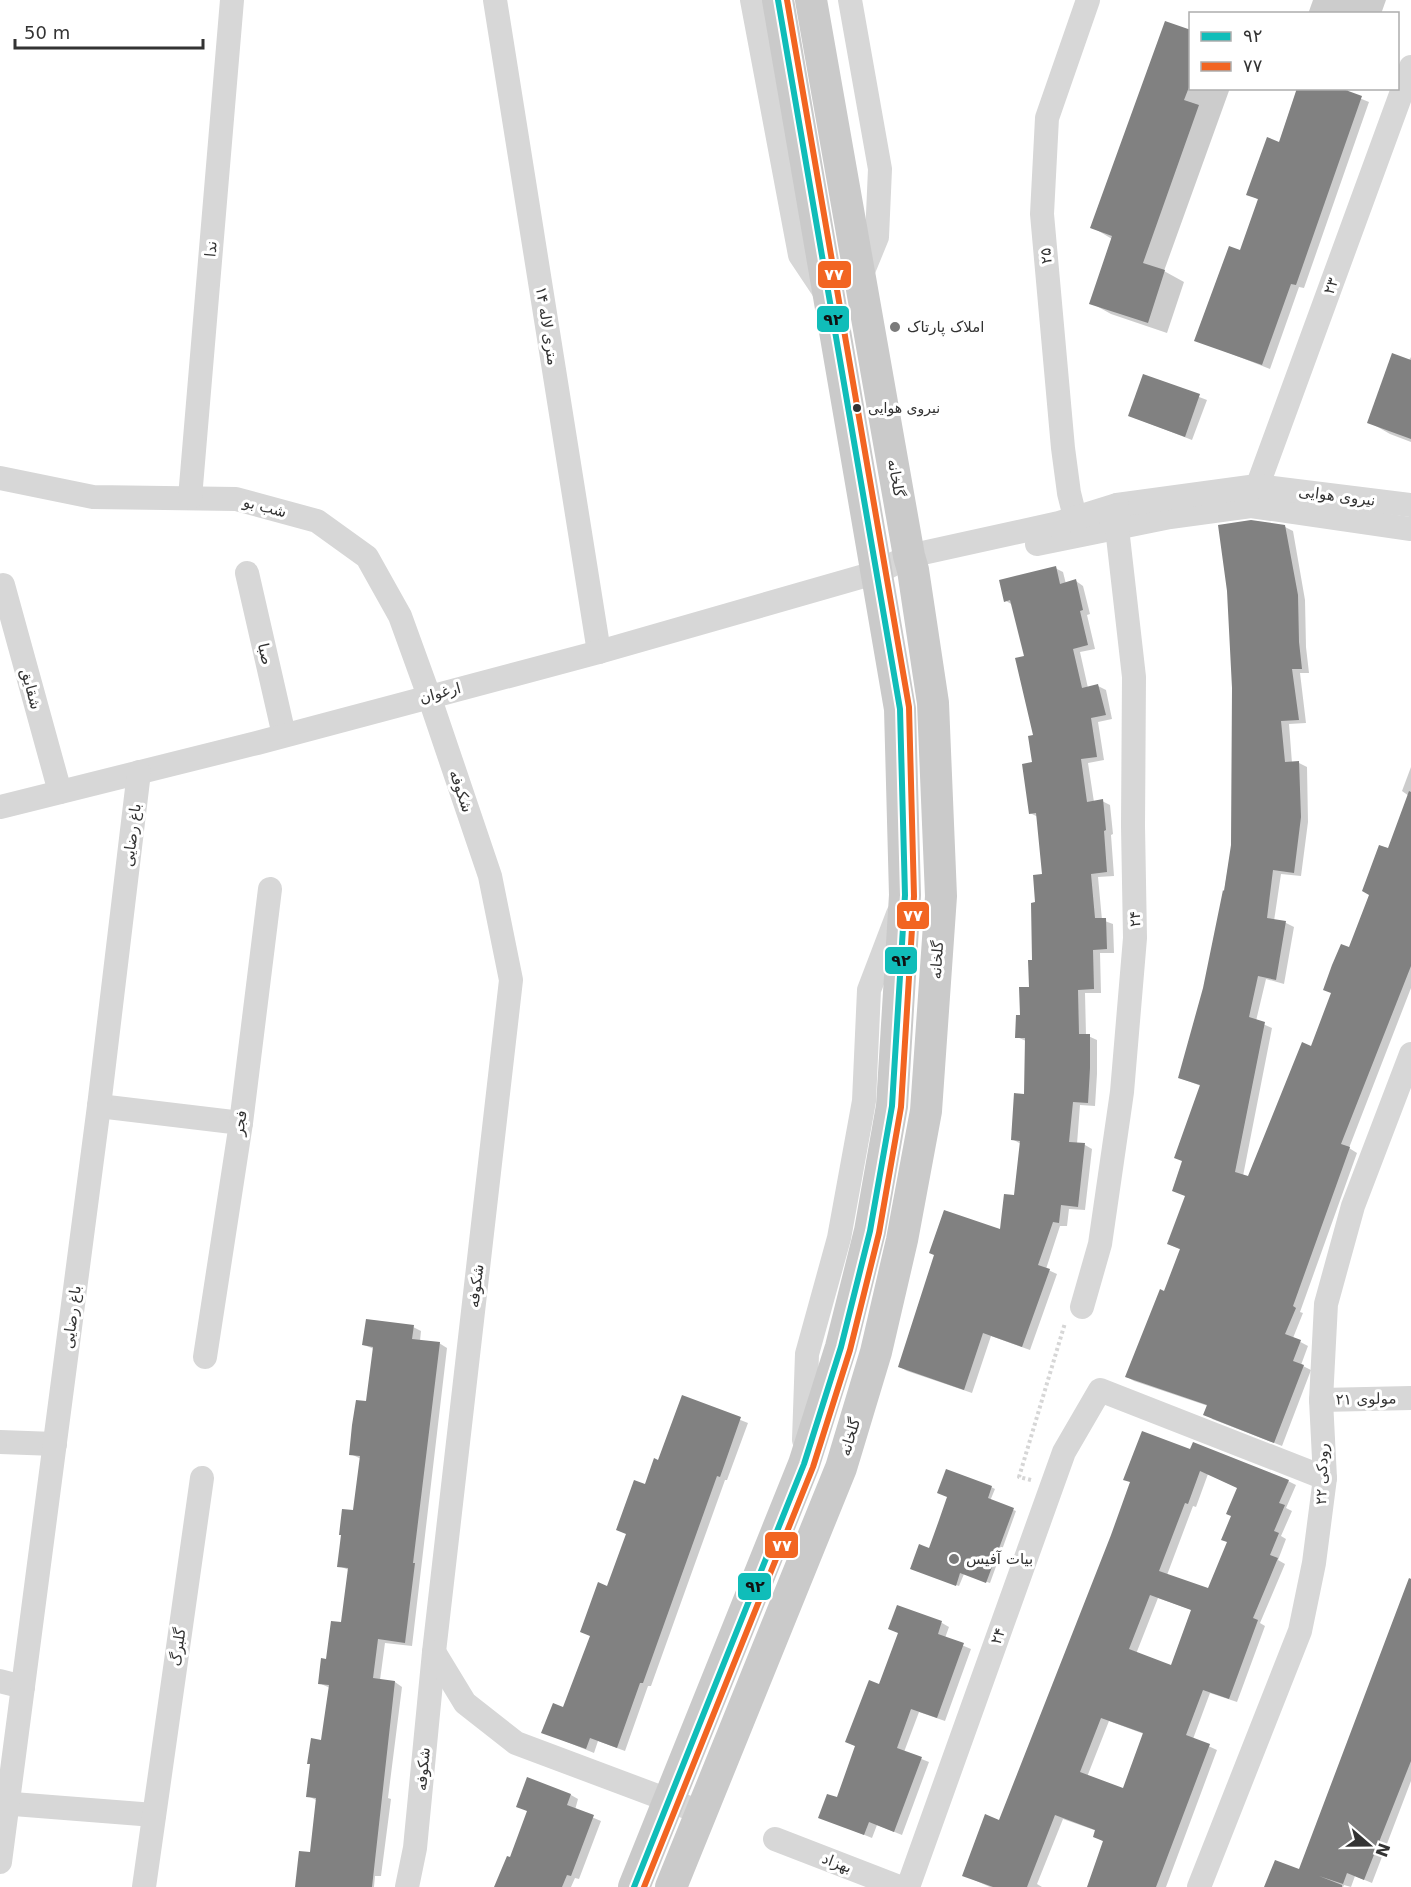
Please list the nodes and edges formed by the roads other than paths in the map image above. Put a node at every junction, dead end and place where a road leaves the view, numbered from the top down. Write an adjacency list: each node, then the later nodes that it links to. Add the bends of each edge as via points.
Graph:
1 (232, 0): 14 (street, ندا)
2 (495, 0): 23 (street, ۱۴ متری لاله)
3 (752, 0): 11 (street, via 800,255)
4 (778, 0): 11 (main road)
5 (811, 0): 10 (main road, گلخانه)
6 (850, 0): 10 (street, via 880,169 877,237)
7 (1088, 0): 17 (street, ۲۵, via 1047,118 1042,214 1063,448)
8 (1411, 67): 9 (street, ۲۳)
9 (1407, 92): 13 (street, ۲۳)
10 (861, 276): 19 (main road, گلخانه)
11 (831, 300): 20 (main road)
12 (0, 478): 14 (street, شب بو, via 93,497)
13 (1254, 496): 15 (street, نیروی هوایی); 16 (street, نیروی هوایی); 18 (street, نیروی هوایی)
14 (190, 498): 24 (street, شب بو, via 236,499 317,521 367,557 399,616)
15 (1411, 505)
16 (1117, 516): 17 (street, نیروی هوایی); 19 (street, نیروی هوایی); 33 (street, ۲۴, via 1134,677 1135,938 1122,1092 1100,1244)
17 (1075, 517): 19 (street, نیروی هوایی)
18 (1411, 529)
19 (911, 563): 20 (street, ارغوان); 46 (main road, گلخانه, via 933,703 941,896 926,1111 876,1352 841,1468)
20 (878, 572): 23 (street, ارغوان); 44 (main road, via 900,709 905,895 892,1106 870,1231 841,1347 804,1464)
21 (247, 573): 25 (street, صبا)
22 (3, 585): 27 (street, شقایق)
23 (599, 652): 24 (street, ارغوان)
24 (429, 696): 25 (street, ارغوان); 41 (street, شکوفه, via 490,876 511,980)
25 (284, 735): 26 (street, ارغوان)
26 (139, 772): 27 (street, ارغوان); 31 (street, باغ رضایی)
27 (60, 792): 28 (street, ارغوان)
28 (0, 807)
29 (270, 889): 32 (street, فجر)
30 (1411, 1054): 36 (street, رودکی ۲۲, via 1353,1206 1326,1304)
31 (99, 1106): 32 (street); 38 (street, باغ رضایی)
32 (241, 1123): 34 (street, فجر)
33 (1084, 1300)
34 (205, 1357)
35 (1411, 1398): 36 (street, مولوی ۲۱)
36 (1322, 1400): 40 (street, رودکی ۲۲)
37 (0, 1442): 38 (street)
38 (55, 1444): 43 (street, باغ رضایی)
39 (202, 1478): 47 (street, گلبرگ)
40 (1325, 1478): 55 (street, ۲۴, via 1100,1390 1064,1452); 56 (street, رودکی ۲۲, via 1300,1631)
41 (434, 1652): 44 (street, via 465,1703 516,1743); 51 (street, شکوفه, via 416,1848)
42 (0, 1681): 43 (street)
43 (23, 1687): 45 (street, باغ رضایی)
44 (668, 1800): 46 (street); 52 (main road)
45 (4, 1804): 47 (street); 49 (street, باغ رضایی)
46 (700, 1812): 53 (main road, گلخانه)
47 (154, 1815): 50 (street, گلبرگ)
48 (775, 1839): 54 (street, بهزاد)
49 (0, 1862)
50 (144, 1887)
51 (407, 1887)
52 (634, 1887)
53 (671, 1887)
54 (899, 1887)
55 (908, 1887)
56 (1199, 1887)

